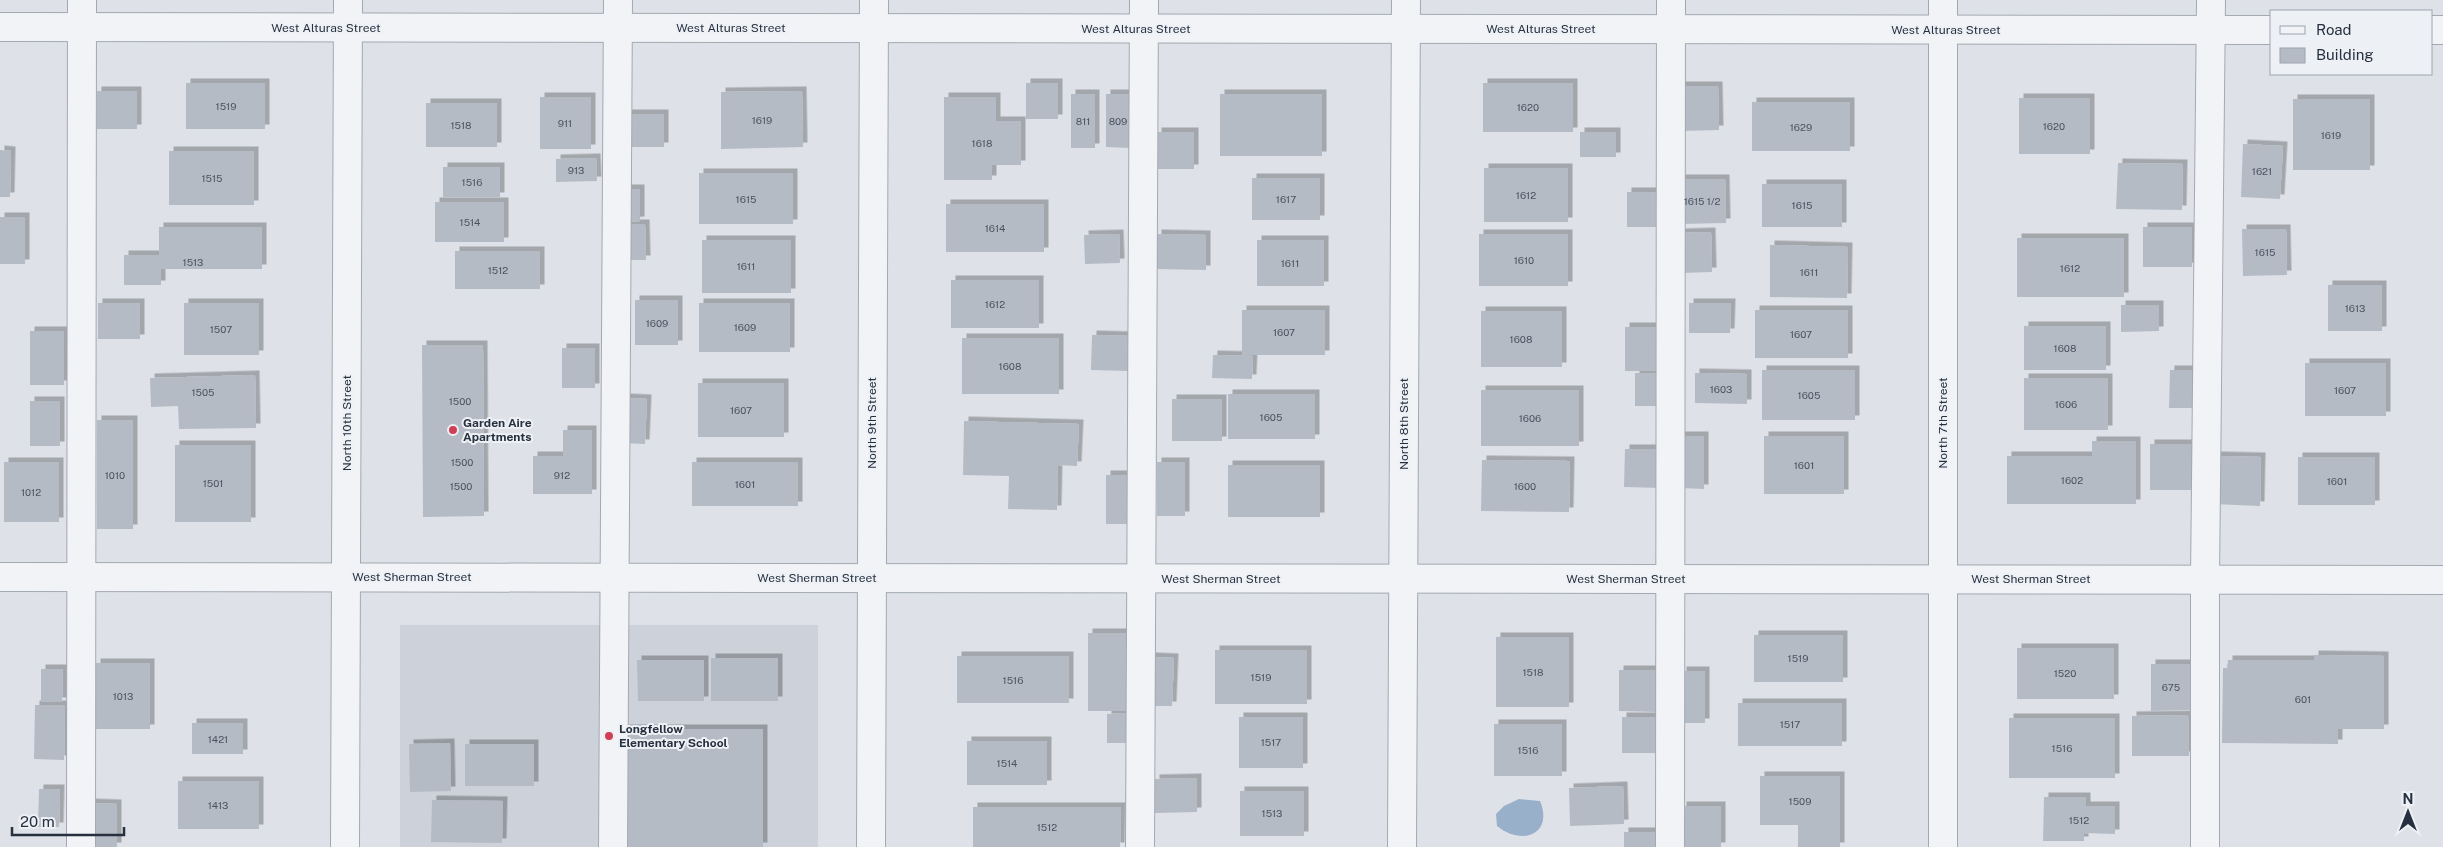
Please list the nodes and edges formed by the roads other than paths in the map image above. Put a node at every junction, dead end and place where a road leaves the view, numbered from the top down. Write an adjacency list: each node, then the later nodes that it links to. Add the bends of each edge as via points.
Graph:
1 (82, 0): 11 (street)
2 (348, 0): 12 (street, North 10th Street)
3 (618, 0): 13 (street)
4 (874, 0): 14 (street, North 9th Street)
5 (1144, 0): 15 (street)
6 (1406, 0): 16 (street, North 8th Street)
7 (1671, 0): 17 (street)
8 (1943, 0): 18 (street, North 7th Street)
9 (2211, 0): 19 (street)
10 (0, 27): 11 (street, West Alturas Street)
11 (82, 27): 12 (street, West Alturas Street); 22 (street)
12 (348, 28): 13 (street, West Alturas Street); 23 (street, North 10th Street)
13 (617, 28): 14 (street, West Alturas Street); 24 (street)
14 (873, 28): 15 (street, West Alturas Street); 25 (street, North 9th Street)
15 (1144, 29): 16 (street, West Alturas Street); 26 (street)
16 (1406, 29): 17 (street, West Alturas Street); 27 (street, North 8th Street)
17 (1671, 30): 18 (street, West Alturas Street); 28 (street)
18 (1942, 30): 19 (street, West Alturas Street); 29 (street, North 7th Street)
19 (2211, 30): 20 (street, West Alturas Street); 30 (street)
20 (2270, 30)
21 (0, 577): 22 (street, West Sherman Street)
22 (81, 577): 23 (street, West Sherman Street); 32 (street)
23 (346, 577): 24 (street, West Sherman Street); 33 (street, North 10th Street)
24 (614, 577): 25 (street, West Sherman Street); 34 (street)
25 (872, 578): 26 (street, West Sherman Street); 35 (street, North 9th Street)
26 (1140, 578): 27 (street, West Sherman Street); 36 (street)
27 (1404, 579): 28 (street, West Sherman Street); 37 (street, North 8th Street)
28 (1670, 579): 29 (street, West Sherman Street); 38 (street)
29 (1943, 579): 30 (street, West Sherman Street); 39 (street, North 7th Street)
30 (2205, 580): 31 (street, West Sherman Street); 40 (street)
31 (2443, 580)
32 (81, 847)
33 (345, 847)
34 (613, 847)
35 (871, 847)
36 (1140, 847)
37 (1402, 847)
38 (1670, 847)
39 (1943, 847)
40 (2205, 847)

